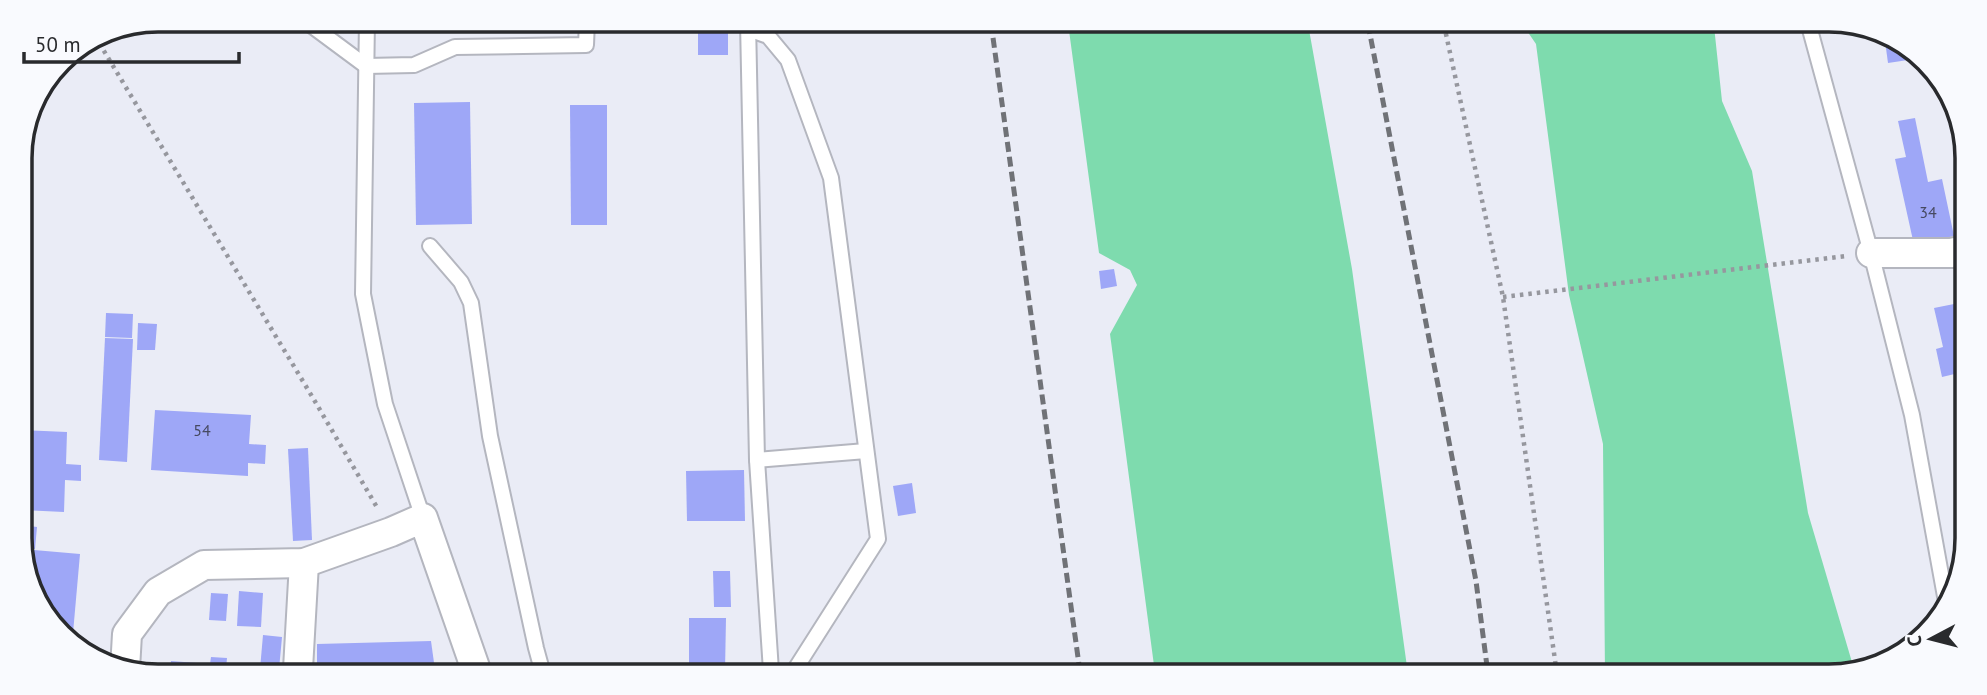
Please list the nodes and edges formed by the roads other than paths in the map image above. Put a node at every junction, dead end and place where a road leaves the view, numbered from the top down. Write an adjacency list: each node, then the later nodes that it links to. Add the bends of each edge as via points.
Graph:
1 (320, 32): 7 (lane)
2 (367, 32): 7 (lane)
3 (587, 32): 7 (lane, via 586,45 455,47 414,65)
4 (748, 32): 12 (lane)
5 (759, 32): 11 (lane, via 788,60 831,178)
6 (1811, 32): 10 (lane)
7 (366, 66): 13 (lane, via 363,294 385,404)
8 (430, 246): 19 (lane, via 461,282 471,303 490,436)
9 (1955, 252): 10 (street)
10 (1871, 253): 15 (lane, via 1912,415)
11 (866, 451): 12 (lane); 21 (lane, via 878,539)
12 (757, 460): 20 (lane)
13 (423, 518): 14 (street); 18 (street)
14 (304, 563): 16 (street, via 204,565 158,593 127,634); 17 (street)
15 (1943, 591)
16 (126, 659)
17 (298, 664)
18 (474, 664)
19 (540, 664)
20 (771, 664)
21 (799, 664)

